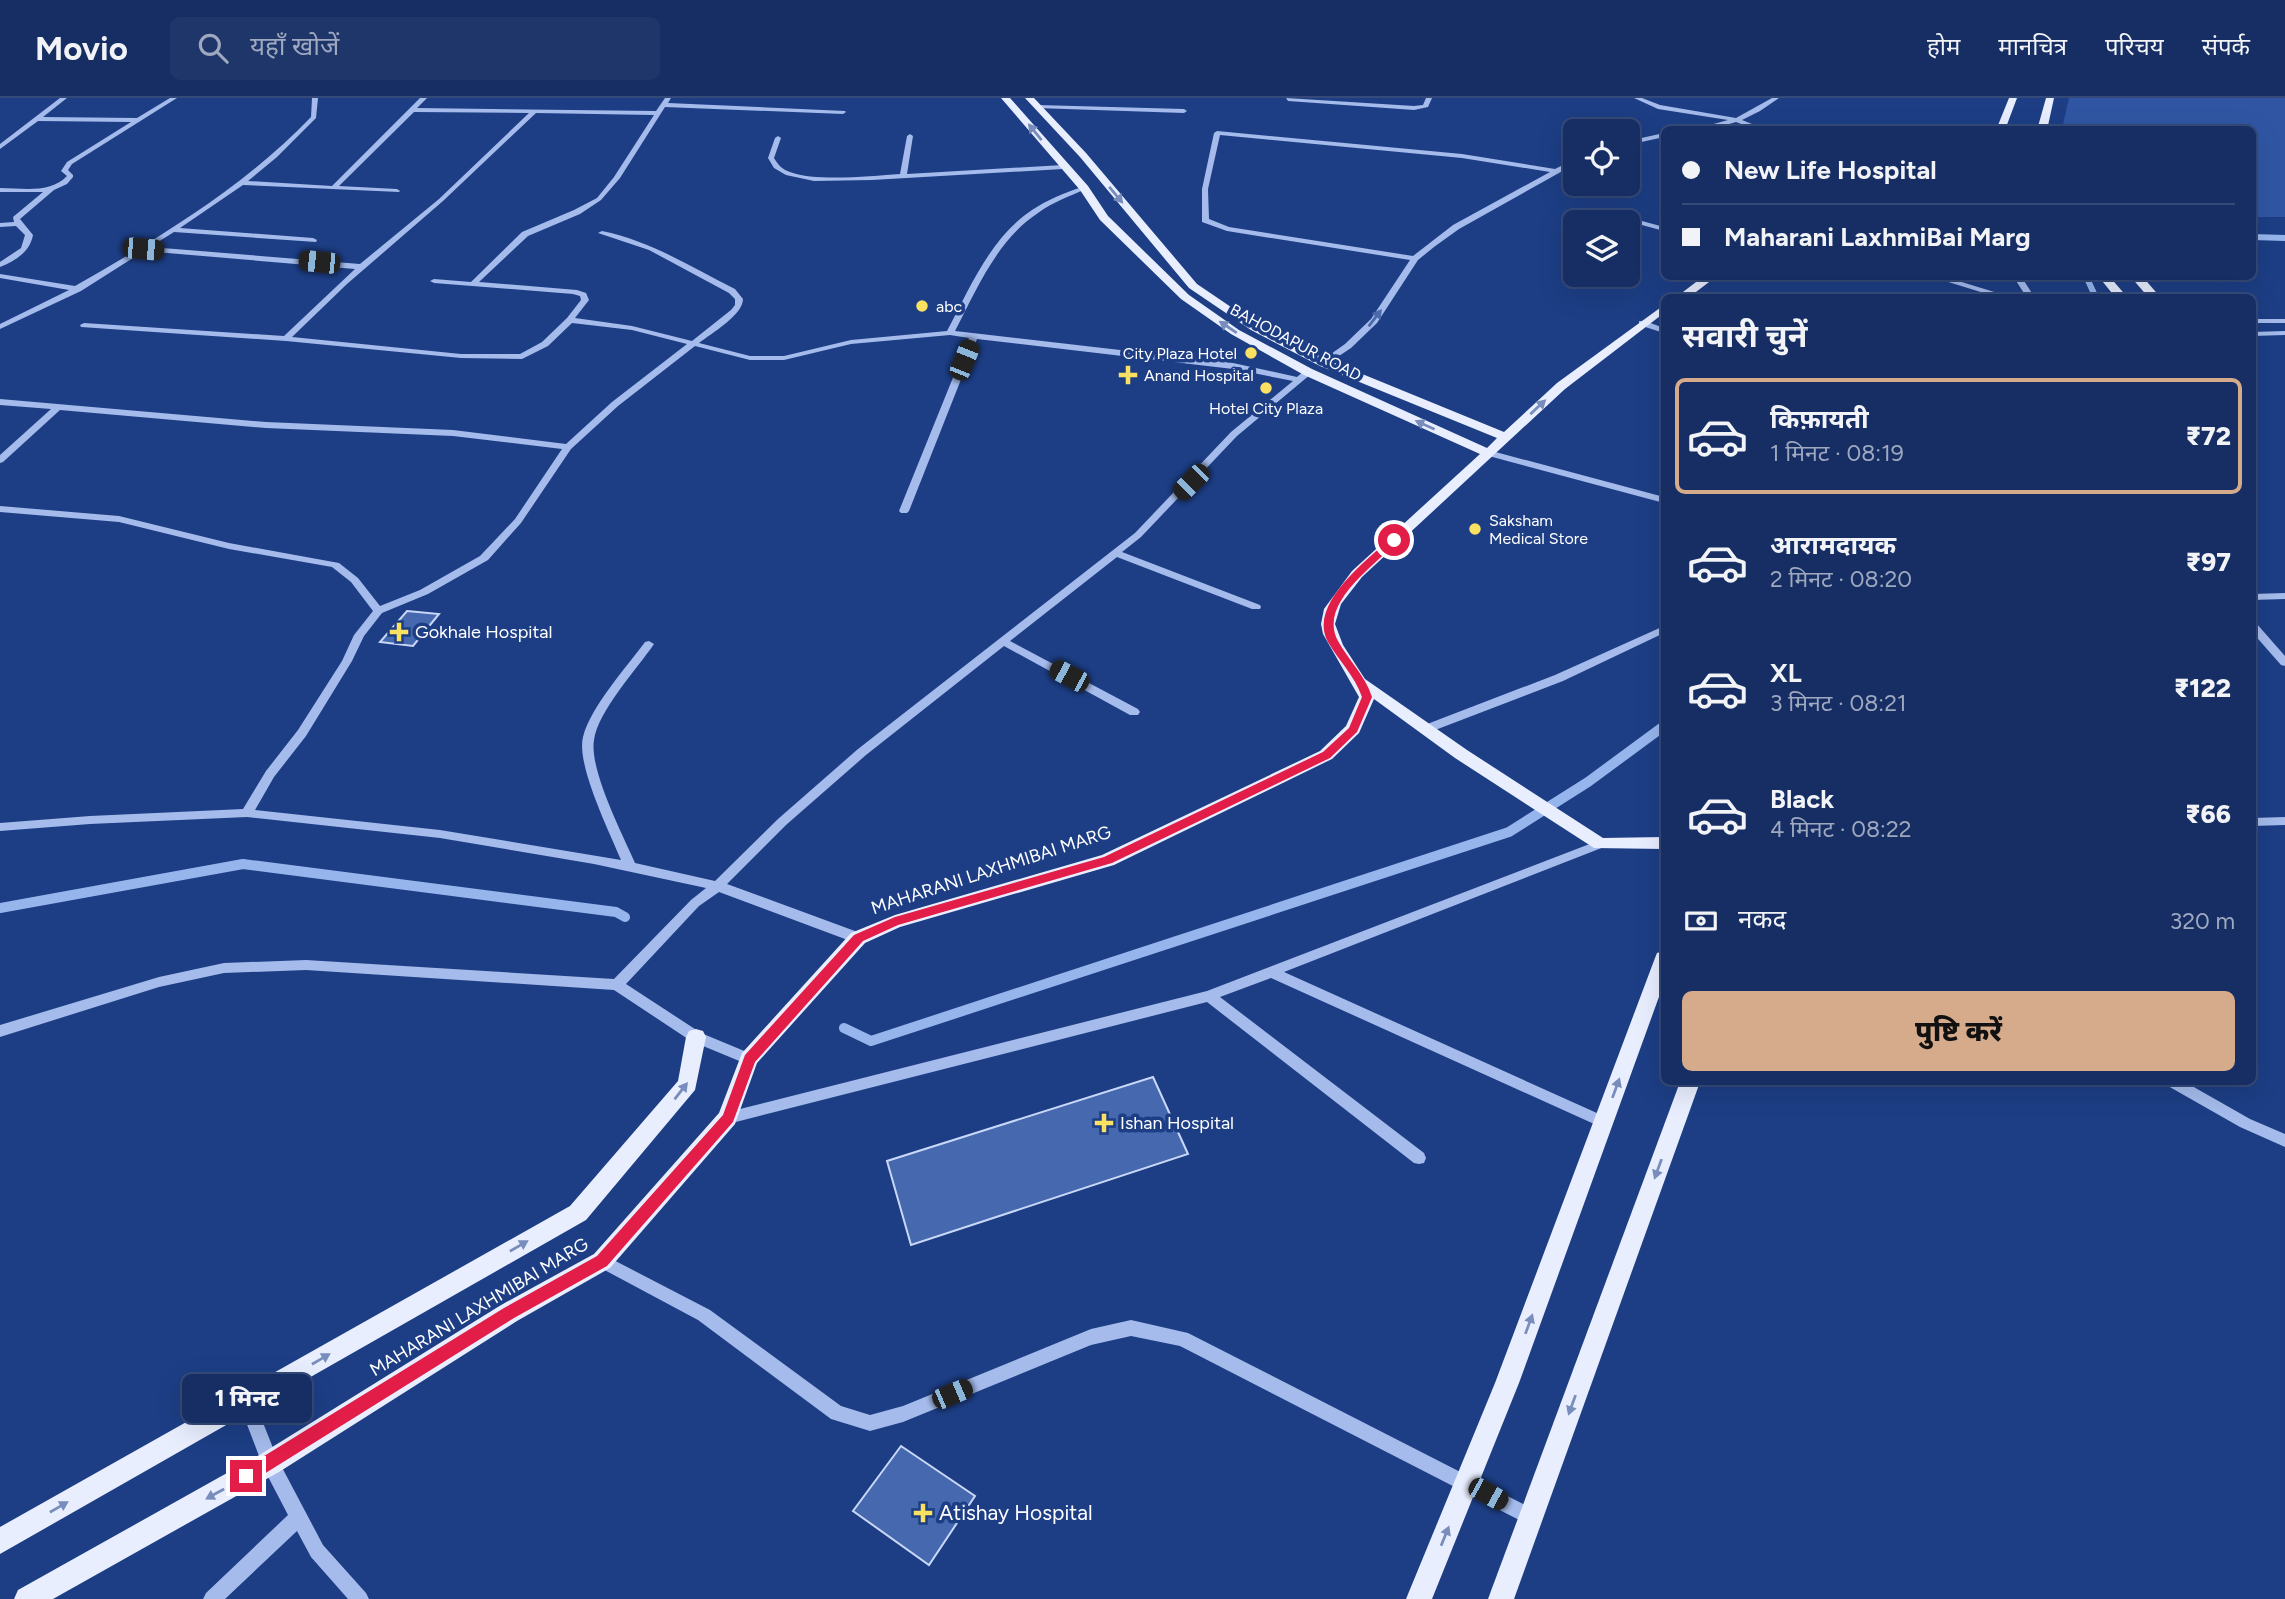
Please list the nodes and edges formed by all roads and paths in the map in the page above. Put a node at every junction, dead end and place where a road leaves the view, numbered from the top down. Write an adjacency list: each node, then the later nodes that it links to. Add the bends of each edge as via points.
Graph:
1 (64, 98): 23 (street)
2 (174, 98): 24 (street)
3 (315, 98): 39 (street, via 314,117)
4 (424, 98): 18 (street)
5 (668, 98): 15 (street)
6 (1005, 98): 35 (main road, BAHODAPUR ROAD, one-way to 6)
7 (1029, 98): 16 (main road)
8 (1387, 98): 17 (street)
9 (1429, 98): 17 (street, via 1426,106)
10 (1637, 98): 25 (street, via 1658,107)
11 (2013, 98): 28 (main road)
12 (2050, 98): 29 (main road)
13 (1288, 99): 17 (street)
14 (1772, 99): 25 (street)
15 (663, 105): 21 (street); 22 (street)
16 (1038, 107): 19 (street); 82 (main road, one-way to 82, via 1193,286 1255,328)
17 (1386, 107)
18 (414, 110): 20 (street); 40 (street)
19 (1184, 111)
20 (534, 112): 22 (street); 55 (street)
21 (843, 112)
22 (657, 113): 62 (street, via 600,199 525,234)
23 (37, 119): 24 (street); 34 (street)
24 (140, 120): 42 (street, via 69,163 64,171 71,176)
25 (1737, 120): 26 (street); 27 (street)
26 (1712, 126)
27 (1753, 126)
28 (2002, 126)
29 (2043, 126)
30 (910, 136): 38 (street)
31 (1661, 136): 33 (street)
32 (778, 138): 38 (street, via 771,158 788,174 814,179)
33 (1640, 141)
34 (0, 147)
35 (1063, 167): 38 (street); 41 (main road, BAHODAPUR ROAD)
36 (1563, 167): 37 (street)
37 (1555, 171): 53 (street, via 1456,227); 53 (street, via 1450,154 1217,133 1205,189 1205,220 1227,229)
38 (902, 175)
39 (242, 183): 40 (street); 49 (street)
40 (333, 188): 44 (street)
41 (1084, 188): 76 (street, via 1044,203 1014,227 996,250); 83 (main road, BAHODAPUR ROAD, one-way to 41, via 1185,298 1104,218)
42 (51, 189): 43 (street); 46 (street, via 16,219)
43 (0, 190)
44 (397, 191)
45 (1640, 222): 48 (street)
46 (18, 224): 47 (street); 54 (street, via 29,235 29,242)
47 (0, 225)
48 (1661, 228)
49 (173, 230): 51 (street); 52 (street)
50 (602, 233): 81 (street, via 646,245 739,299 734,312)
51 (313, 240)
52 (143, 249): 55 (street); 63 (street)
53 (1415, 259): 82 (street, one-way to 53, via 1374,321)
54 (0, 265)
55 (363, 267): 80 (street)
56 (0, 276): 63 (street)
57 (1706, 280): 64 (main road)
58 (1946, 280): 65 (street)
59 (2107, 280): 66 (main road)
60 (2139, 280): 67 (main road)
61 (435, 281): 62 (street)
62 (473, 284): 69 (street, via 583,295 585,300)
63 (78, 289): 74 (street)
64 (1686, 294)
65 (1996, 294)
66 (2119, 294)
67 (2155, 294)
68 (1661, 310): 72 (main road)
69 (570, 320): 80 (street, via 545,344 522,357 414,352); 81 (street)
70 (2256, 321): 71 (street)
71 (2285, 321)
72 (1642, 323): 75 (street); 86 (main road, one-way to 72, via 1560,386)
73 (84, 324): 80 (street)
74 (0, 327)
75 (1661, 330)
76 (950, 333): 79 (street); 81 (street, via 851,342 769,359)
77 (2285, 333): 78 (street)
78 (2256, 334)
79 (974, 335): 83 (street); 92 (street)
80 (286, 338)
81 (696, 343): 87 (street, via 615,404)
82 (1324, 363): 86 (main road)
83 (1303, 376): 88 (main road, BAHODAPUR ROAD, one-way to 83); 93 (street, via 1234,434)
84 (0, 402): 85 (street)
85 (58, 407): 87 (street, via 266,425 453,433); 89 (street)
86 (1505, 437): 88 (main road)
87 (568, 447): 97 (street, via 518,521 484,558 424,592)
88 (1488, 453): 90 (street); 103 (main road, via 1357,574 1337,599 1327,618 1331,639)
89 (0, 460)
90 (1661, 499)
91 (0, 509): 97 (street, via 119,519 335,565 361,585)
92 (904, 511)
93 (1116, 553): 96 (street); 100 (street)
94 (2285, 596): 95 (street)
95 (2256, 597)
96 (1256, 607)
97 (377, 611): 106 (street)
98 (1661, 630): 105 (street, via 1570,673)
99 (2256, 630): 102 (street)
100 (1003, 641): 104 (street); 113 (street, via 862,752)
101 (649, 644): 112 (street, via 594,723 587,742 593,773)
102 (2285, 663)
103 (1362, 683): 105 (main road); 114 (main road, MAHARANI LAXHMIBAI MARG, via 1367,697 1353,729 1326,755 1108,860 908,918)
104 (1134, 712)
105 (1426, 729): 111 (main road)
106 (247, 813): 109 (street); 112 (street, via 440,834)
107 (2285, 821): 108 (street)
108 (2256, 822)
109 (0, 827)
110 (1661, 843): 111 (main road)
111 (1601, 844): 116 (street)
112 (630, 867): 113 (street)
113 (718, 886): 114 (street); 117 (street, via 695,903)
114 (858, 938): 121 (main road, MAHARANI LAXHMIBAI MARG)
115 (1661, 966): 125 (main road, one-way to 115)
116 (1271, 972): 118 (street); 125 (street)
117 (617, 985): 119 (street, via 306,965 224,968 159,982); 120 (street)
118 (1209, 996): 124 (street); 127 (street)
119 (0, 1031)
120 (696, 1037): 121 (street); 129 (main road, one-way to 120, via 578,1213 688,1084)
121 (749, 1059): 124 (main road, MAHARANI LAXHMIBAI MARG)
122 (1689, 1085): 133 (main road, one-way to 133)
123 (2178, 1085): 126 (street)
124 (728, 1118): 128 (main road, MAHARANI LAXHMIBAI MARG)
125 (1604, 1122): 131 (main road, one-way to 125)
126 (2285, 1140)
127 (1419, 1158)
128 (602, 1261): 130 (main road, MAHARANI LAXHMIBAI MARG, via 509,1313); 131 (street, via 704,1315 837,1413 870,1423 904,1414 1091,1336 1131,1328 1182,1339)
129 (246, 1401): 130 (street); 134 (main road, one-way to 129)
130 (270, 1463): 132 (street); 135 (main road, MAHARANI LAXHMIBAI MARG, one-way to 135)
131 (1466, 1482): 133 (street); 138 (main road, one-way to 131)
132 (299, 1517): 136 (street); 137 (street, via 317,1550)
133 (1531, 1517): 139 (main road)
134 (0, 1541)
135 (27, 1599)
136 (212, 1599)
137 (360, 1599)
138 (1419, 1599)
139 (1501, 1599)

